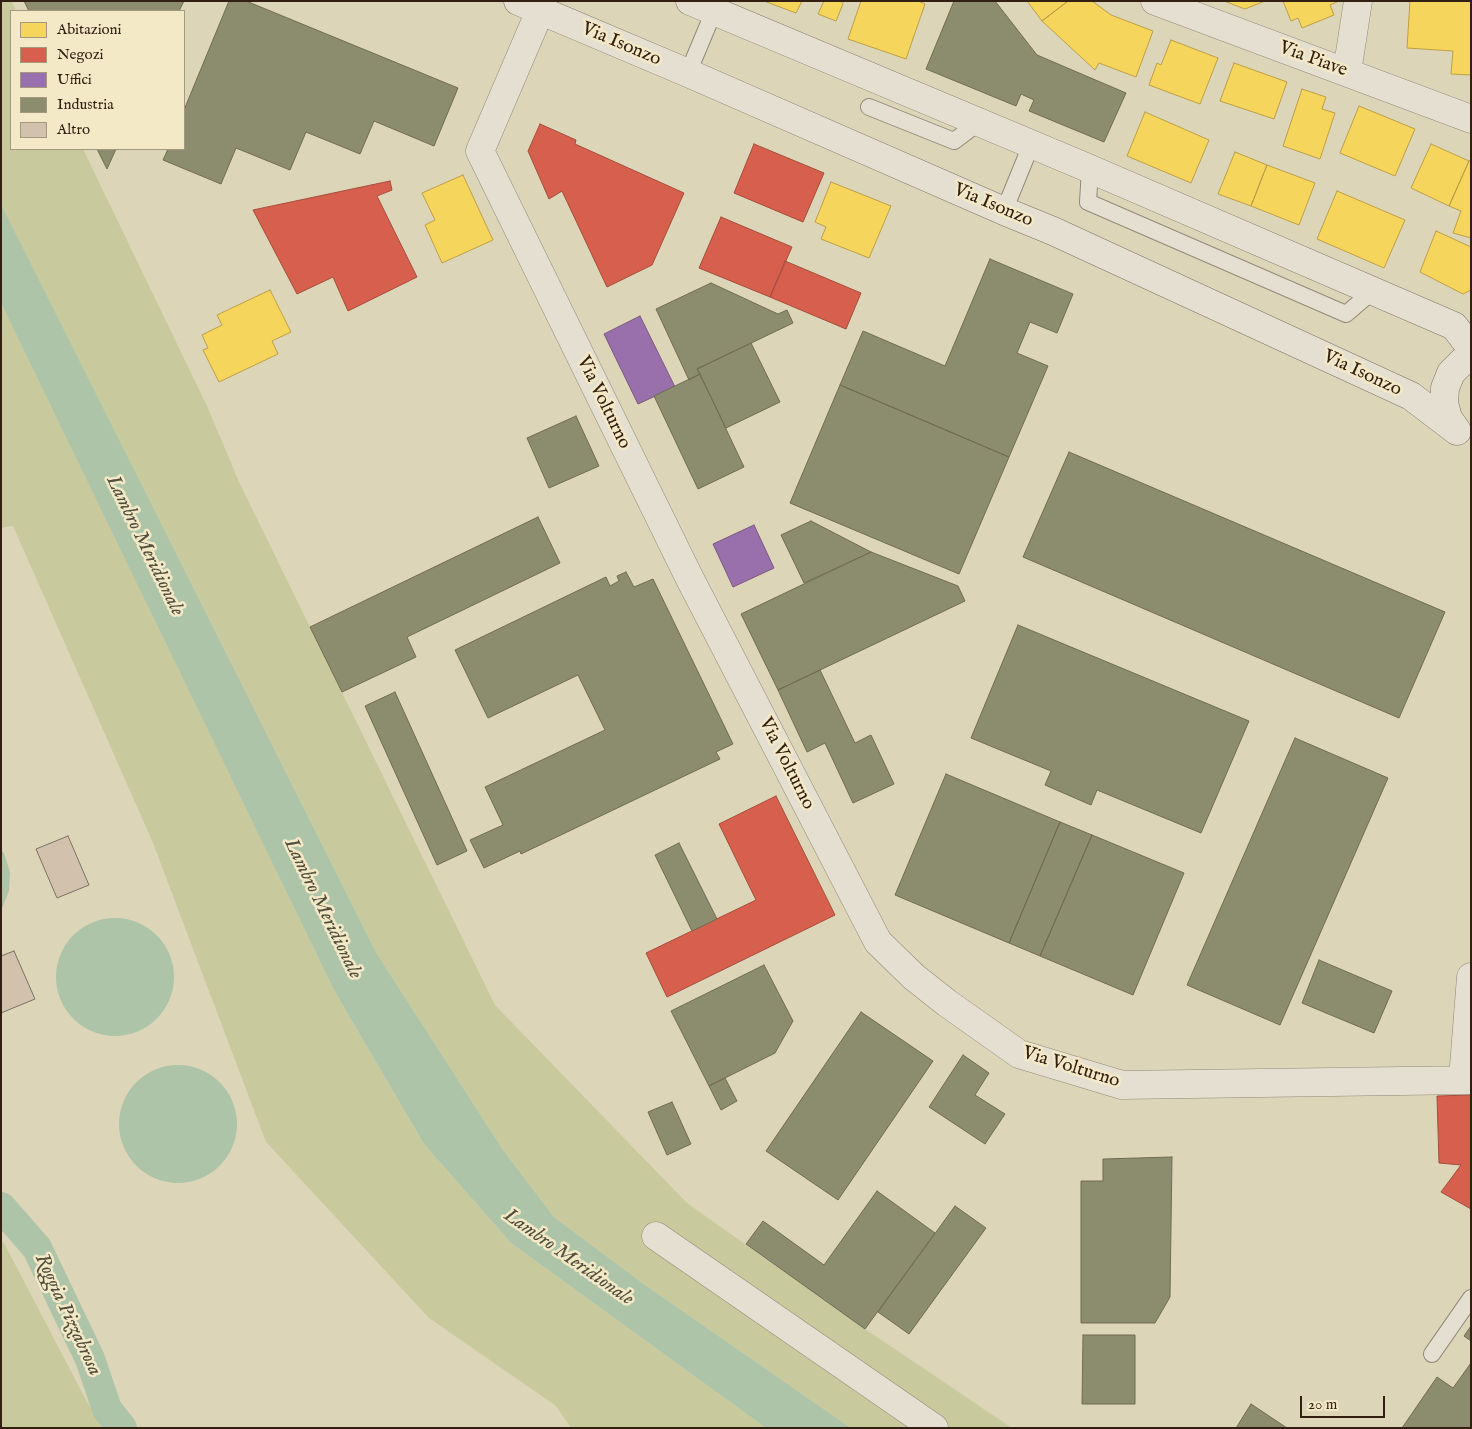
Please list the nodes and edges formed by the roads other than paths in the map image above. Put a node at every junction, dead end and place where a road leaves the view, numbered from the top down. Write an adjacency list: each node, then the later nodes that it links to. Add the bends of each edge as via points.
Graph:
1 (1155, 1): 5 (street, Via Piave)
2 (1358, 1): 5 (street)
3 (534, 5): 6 (street, Via Isonzo); 16 (street, Via Volturno, via 480,151 689,577 878,942 920,982 1019,1054 1122,1085)
4 (708, 5): 6 (lane); 9 (street)
5 (1347, 72): 8 (street, Via Piave)
6 (688, 73): 11 (street, Via Isonzo)
7 (869, 107): 9 (lane, via 954,141)
8 (1471, 119)
9 (978, 123): 10 (street)
10 (1032, 145): 11 (lane); 12 (street, via 1454,326)
11 (1004, 211): 14 (street, Via Isonzo, via 1411,396)
12 (1471, 348)
13 (1471, 357): 14 (street, via 1451,373 1445,388 1448,418)
14 (1464, 436)
15 (1471, 977): 16 (street)
16 (1467, 1080)
17 (656, 1236): 20 (street)
18 (1471, 1298): 19 (lane)
19 (1432, 1354)
20 (934, 1428)

